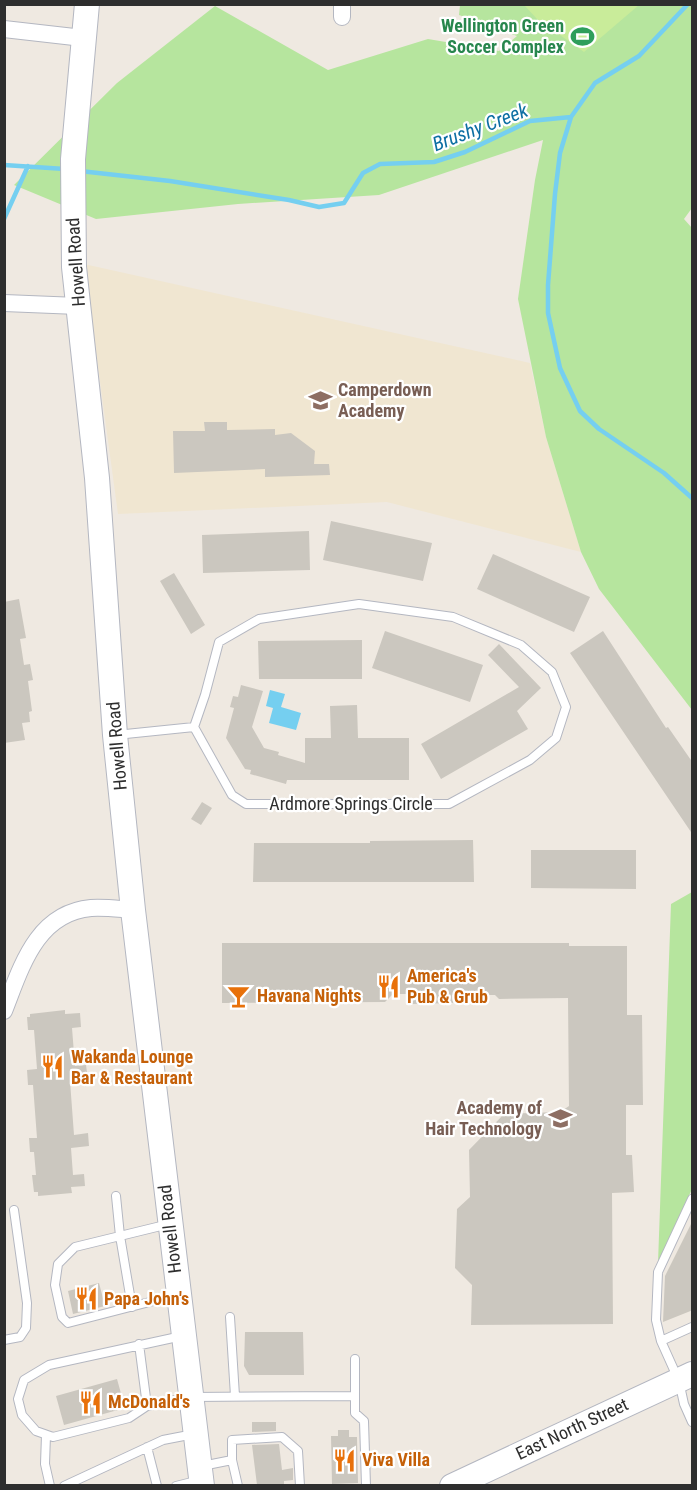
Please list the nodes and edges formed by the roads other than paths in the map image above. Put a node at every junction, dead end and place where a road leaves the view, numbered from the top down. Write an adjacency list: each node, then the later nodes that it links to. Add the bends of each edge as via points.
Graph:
1 (87, 4): 3 (main road, Howell Road)
2 (4, 29): 3 (street)
3 (83, 38): 5 (main road, Howell Road, via 72,214)
4 (4, 303): 5 (street)
5 (78, 306): 7 (main road, Howell Road, via 97,478)
6 (194, 727): 6 (lane, Ardmore Springs Circle, via 232,795 246,804 448,804 530,760 555,738 566,707 552,672 521,645 453,617 359,604 259,619 219,642); 7 (lane)
7 (116, 735): 8 (main road, Howell Road)
8 (132, 910): 9 (street, via 89,908 49,925 20,969); 13 (main road, Howell Road)
9 (4, 1011)
10 (116, 1196): 14 (lane)
11 (693, 1199): 21 (lane, via 658,1272 656,1320)
12 (14, 1210): 20 (lane, via 27,1303 26,1328 20,1337)
13 (169, 1224): 14 (lane); 15 (main road, Howell Road)
14 (120, 1236): 16 (lane); 16 (lane, via 75,1247 58,1264 55,1285 62,1317 68,1323)
15 (177, 1295): 16 (lane); 19 (main road, Howell Road)
16 (132, 1307)
17 (230, 1317): 26 (lane)
18 (693, 1327): 21 (lane)
19 (182, 1336): 22 (lane); 25 (main road, Howell Road)
20 (4, 1340)
21 (661, 1341): 24 (lane)
22 (139, 1344): 28 (lane); 31 (lane, via 49,1365 24,1380 18,1399 22,1415 36,1431)
23 (355, 1359): 27 (lane)
24 (686, 1377): 29 (lane, via 684,1404); 42 (main road, East North Street)
25 (190, 1396): 26 (lane); 28 (lane); 30 (main road, Howell Road)
26 (235, 1396): 27 (lane)
27 (355, 1396): 41 (lane, via 355,1413 364,1421)
28 (147, 1406): 31 (lane, via 129,1418 53,1437)
29 (693, 1422)
30 (194, 1434): 32 (lane); 34 (main road, Howell Road)
31 (46, 1435): 35 (lane, via 45,1464)
32 (147, 1447): 36 (lane); 37 (lane)
33 (232, 1460): 34 (lane); 39 (lane); 40 (lane, via 232,1440 282,1437 298,1451)
34 (200, 1477): 38 (lane)
35 (50, 1485)
36 (68, 1485)
37 (157, 1485)
38 (176, 1485)
39 (238, 1485)
40 (300, 1485)
41 (366, 1485)
42 (452, 1485)

